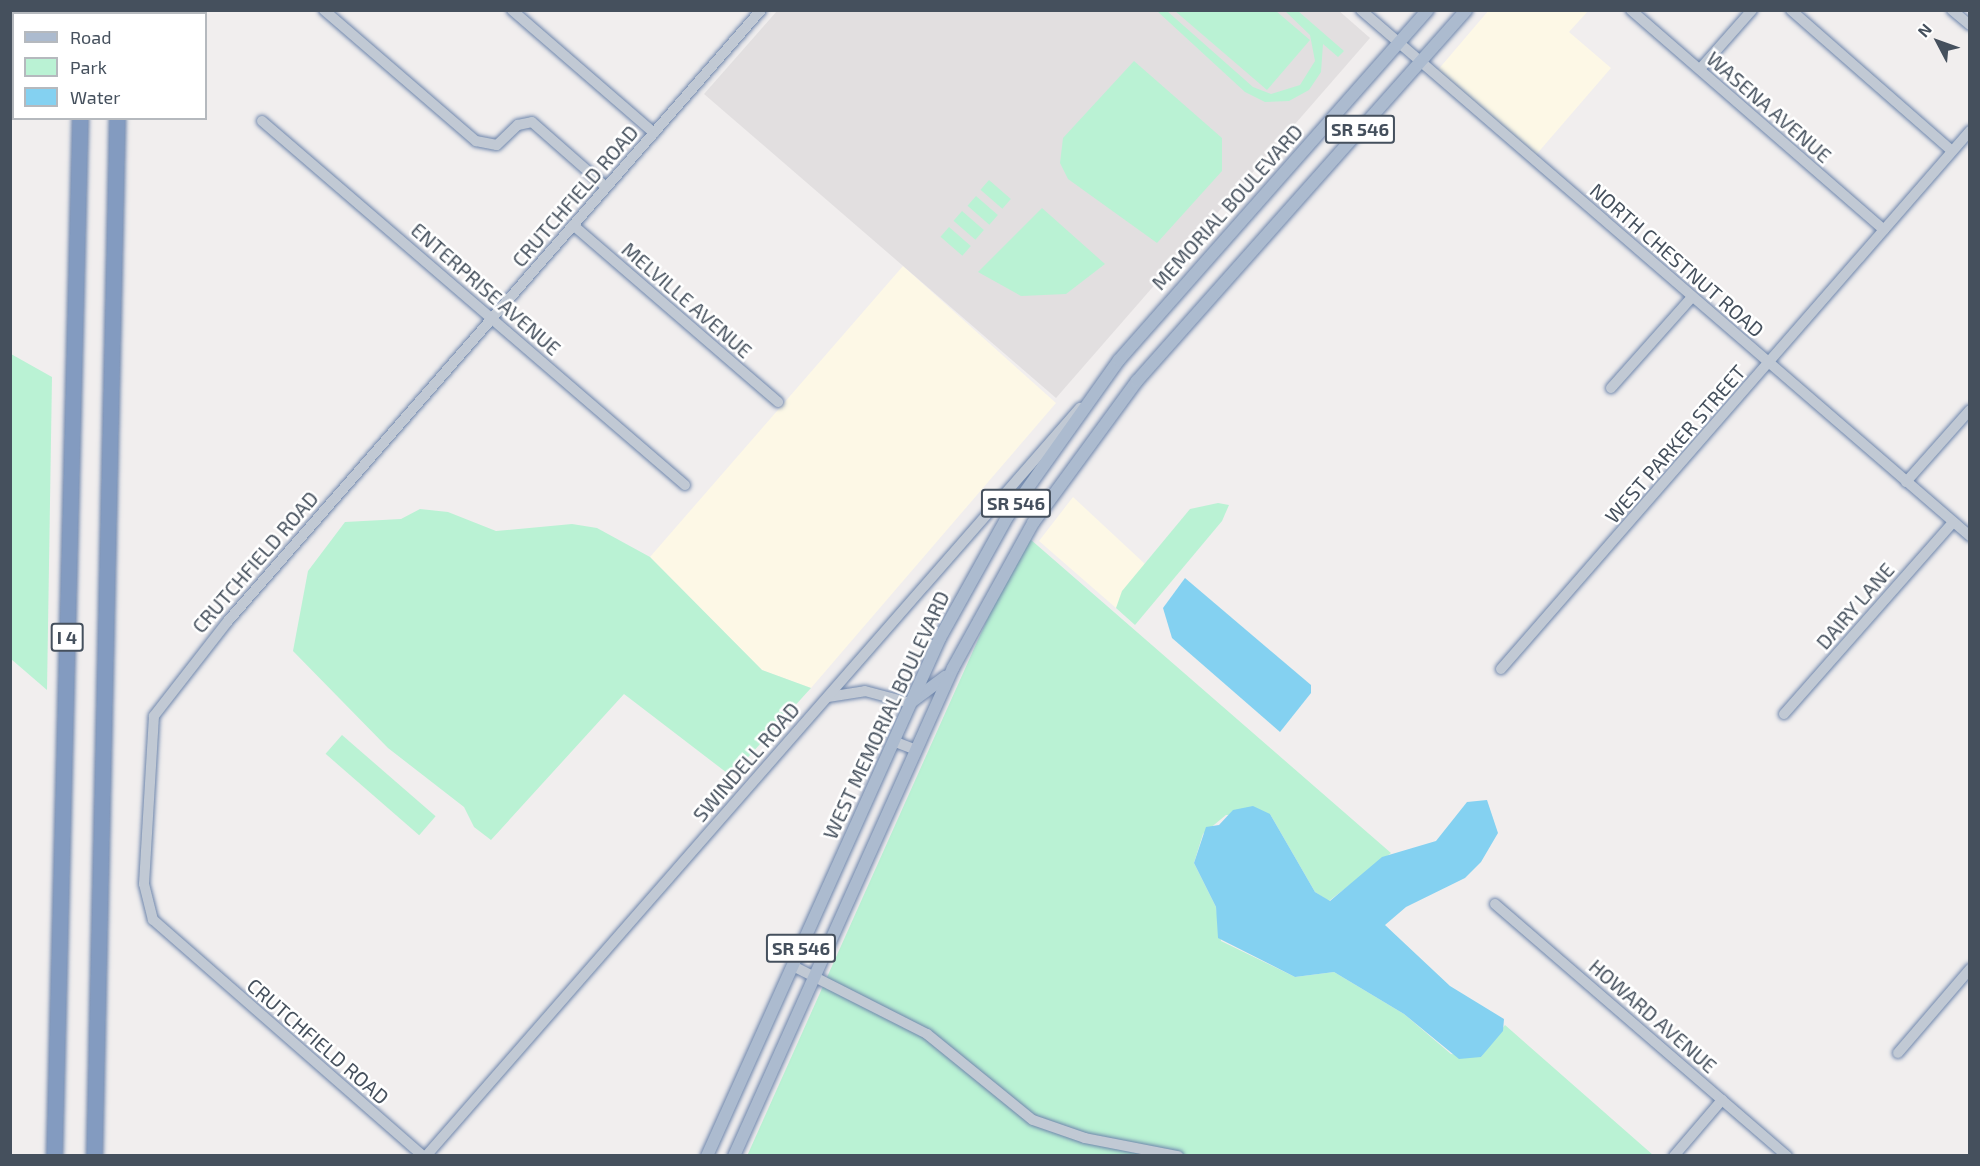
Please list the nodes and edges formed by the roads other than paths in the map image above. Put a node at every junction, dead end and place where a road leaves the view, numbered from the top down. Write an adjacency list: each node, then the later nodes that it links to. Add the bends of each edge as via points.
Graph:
1 (324, 10): 21 (street, via 476,141 497,145 518,125 532,122)
2 (512, 10): 19 (street)
3 (1361, 10): 12 (street, NORTH CHESTNUT ROAD)
4 (1428, 10): 12 (main road, MEMORIAL BOULEVARD / SR 546)
5 (1466, 10): 13 (main road, SR 546)
6 (1631, 10): 14 (street, WASENA AVENUE)
7 (1752, 10): 14 (street)
8 (1791, 10): 20 (street)
9 (1952, 10): 11 (street)
10 (757, 12): 19 (street, CRUTCHFIELD ROAD)
11 (1970, 25)
12 (1399, 44): 13 (street, NORTH CHESTNUT ROAD); 26 (main road, MEMORIAL BOULEVARD / SR 546)
13 (1419, 62): 24 (street, NORTH CHESTNUT ROAD); 37 (main road, WEST MEMORIAL BOULEVARD / SR 546, via 1176,337 1046,503)
14 (1700, 69): 23 (street, WASENA AVENUE)
15 (80, 120): 51 (highway, I 4)
16 (117, 120): 52 (highway, I 4)
17 (262, 121): 25 (street, ENTERPRISE AVENUE)
18 (1970, 131): 20 (street, WEST PARKER STREET)
19 (654, 133): 21 (street, CRUTCHFIELD ROAD)
20 (1952, 151): 23 (street, WEST PARKER STREET)
21 (606, 187): 22 (street, CRUTCHFIELD ROAD)
22 (573, 225): 25 (street, CRUTCHFIELD ROAD); 30 (street, MELVILLE AVENUE)
23 (1884, 230): 27 (street, WEST PARKER STREET)
24 (1692, 297): 27 (street, NORTH CHESTNUT ROAD); 28 (street)
25 (491, 318): 33 (street, ENTERPRISE AVENUE); 53 (street, CRUTCHFIELD ROAD, via 181,675 159,704 150,730 144,884 153,920)
26 (1151, 321): 29 (main road, WEST MEMORIAL BOULEVARD / SR 546)
27 (1769, 363): 32 (street, NORTH CHESTNUT ROAD); 38 (street, WEST PARKER STREET)
28 (1611, 388)
29 (1094, 392): 36 (street, SWINDELL ROAD); 41 (main road, WEST MEMORIAL BOULEVARD / SR 546, via 987,551)
30 (778, 402)
31 (1970, 410): 32 (street)
32 (1906, 482): 34 (street, NORTH CHESTNUT ROAD)
33 (685, 485)
34 (1953, 522): 35 (street, NORTH CHESTNUT ROAD); 42 (street, DAIRY LANE)
35 (1970, 536)
36 (852, 668): 39 (street, via 852,682); 40 (street, SWINDELL ROAD)
37 (953, 668): 41 (main road, via 932,691); 44 (main road, WEST MEMORIAL BOULEVARD / SR 546)
38 (1501, 669)
39 (865, 692): 40 (street); 41 (street)
40 (825, 699): 53 (street, SWINDELL ROAD)
41 (910, 703): 43 (main road, WEST MEMORIAL BOULEVARD / SR 546)
42 (1784, 714)
43 (893, 741): 44 (street); 46 (main road, WEST MEMORIAL BOULEVARD / SR 546)
44 (916, 750): 48 (main road, WEST MEMORIAL BOULEVARD / SR 546)
45 (1495, 904): 50 (street, HOWARD AVENUE)
46 (793, 966): 48 (street); 54 (main road, WEST MEMORIAL BOULEVARD / SR 546)
47 (1970, 969): 49 (street)
48 (815, 976): 55 (main road, WEST MEMORIAL BOULEVARD / SR 546); 56 (street, via 927,1034 1033,1120 1085,1138)
49 (1898, 1053)
50 (1722, 1100): 57 (street); 58 (street, HOWARD AVENUE)
51 (54, 1155)
52 (94, 1155)
53 (424, 1155)
54 (707, 1155)
55 (734, 1155)
56 (1178, 1155)
57 (1674, 1155)
58 (1787, 1155)

